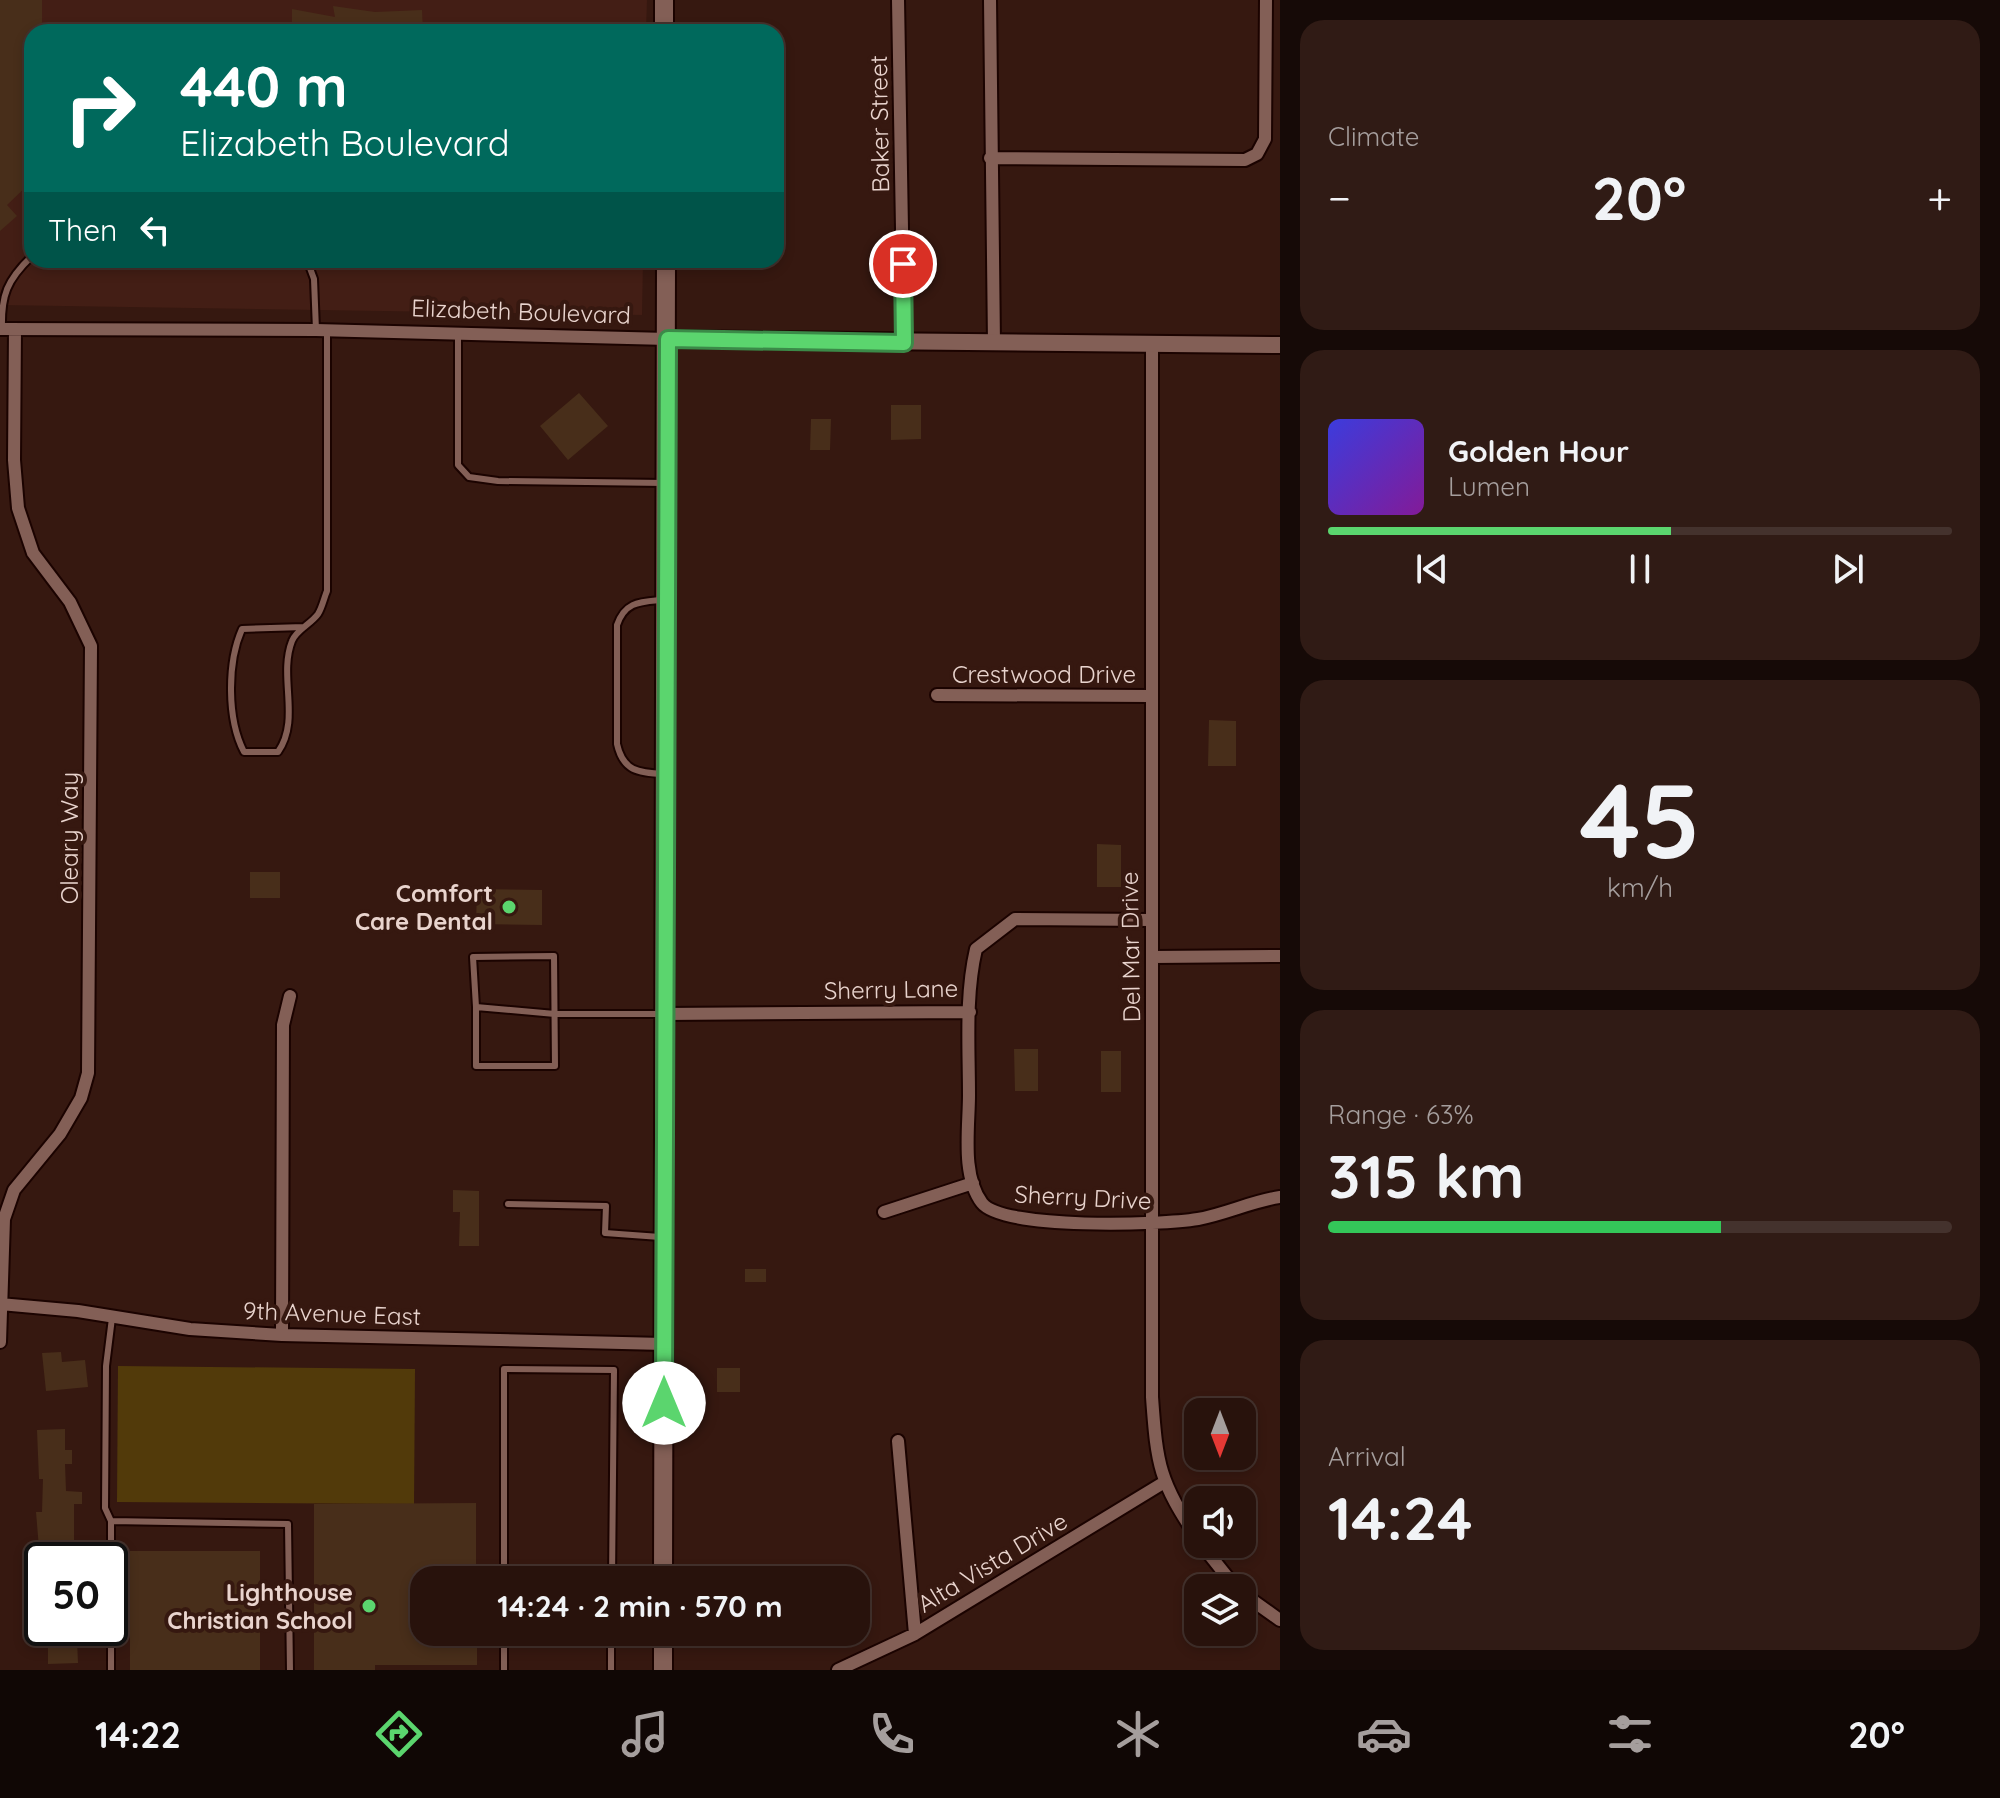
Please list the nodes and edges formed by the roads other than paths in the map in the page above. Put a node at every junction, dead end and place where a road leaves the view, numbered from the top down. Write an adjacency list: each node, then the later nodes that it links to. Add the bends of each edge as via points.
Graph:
1 (664, 0): 5 (main road)
2 (898, 0): 14 (street, Baker Street)
3 (990, 0): 6 (street)
4 (1266, 0): 6 (street, via 1265,139 1257,154 1245,160)
5 (664, 24)
6 (990, 158): 15 (street)
7 (24, 264): 10 (lane, via 1,300)
8 (310, 268): 11 (lane)
9 (666, 268): 13 (main road)
10 (6, 329): 11 (street, Elizabeth Boulevard); 38 (street, Oleary Way, via 18,508 33,553 70,602 91,646 91,976 88,1073 81,1098 60,1134 14,1190 4,1219)
11 (321, 330): 12 (street, Elizabeth Boulevard); 20 (lane, via 327,591 318,614)
12 (458, 333): 13 (street, Elizabeth Boulevard); 18 (lane, via 458,465 469,477)
13 (668, 339): 14 (street, Elizabeth Boulevard); 18 (main road)
14 (904, 343): 15 (street, Elizabeth Boulevard)
15 (994, 343): 16 (street, Elizabeth Boulevard)
16 (1152, 344): 17 (street, Elizabeth Boulevard); 22 (street, Del Mar Drive)
17 (1280, 345)
18 (668, 483): 19 (main road)
19 (666, 599): 23 (main road); 23 (lane, via 635,602 622,610 617,625 621,761 636,773)
20 (304, 627): 20 (lane, via 292,640 289,737 278,752 244,752 233,731 234,648 242,629)
21 (937, 695): 22 (street, Crestwood Drive)
22 (1150, 696): 24 (street, Del Mar Drive)
23 (664, 774): 31 (main road)
24 (1151, 920): 26 (street, Del Mar Drive); 29 (street, Sherry Lane, via 1015,919 976,949)
25 (1280, 956): 26 (street)
26 (1153, 957): 36 (street, Del Mar Drive)
27 (290, 996): 40 (street, via 283,1025)
28 (476, 1007): 30 (lane); 30 (lane, via 473,957 554,956); 30 (lane, via 476,1066 555,1066)
29 (970, 1012): 31 (street, Sherry Lane); 32 (street, via 968,1151)
30 (555, 1014): 31 (lane)
31 (664, 1014): 37 (main road)
32 (973, 1183): 35 (street); 36 (street, Sherry Drive, via 991,1211 1019,1219)
33 (1280, 1197): 36 (street, Sherry Drive, via 1200,1219)
34 (508, 1204): 37 (lane, via 606,1206 605,1233)
35 (884, 1212)
36 (1153, 1225): 44 (street, Del Mar Drive, via 1152,1397 1156,1462)
37 (664, 1237): 42 (main road)
38 (0, 1304): 39 (street, 9th Avenue East); 41 (street, Oleary Way)
39 (112, 1317): 40 (street, 9th Avenue East); 46 (lane, via 106,1366 105,1508)
40 (282, 1335): 42 (street, 9th Avenue East)
41 (0, 1342)
42 (664, 1344): 50 (main road)
43 (898, 1441): 54 (street)
44 (1163, 1483): 45 (street, Del Mar Drive); 54 (street, Alta Vista Drive)
45 (1184, 1517)
46 (111, 1521): 58 (lane); 59 (lane, via 288,1524)
47 (1212, 1558): 51 (street)
48 (504, 1566): 49 (lane, via 504,1369 614,1370)
49 (612, 1566)
50 (663, 1566)
51 (1225, 1574)
52 (1256, 1603): 53 (street)
53 (1280, 1620)
54 (915, 1634): 63 (street, Alta Vista Drive)
55 (504, 1646): 60 (lane)
56 (611, 1646): 61 (lane)
57 (663, 1646): 62 (main road)
58 (111, 1670)
59 (290, 1670)
60 (504, 1670)
61 (611, 1670)
62 (663, 1670)
63 (838, 1670)

